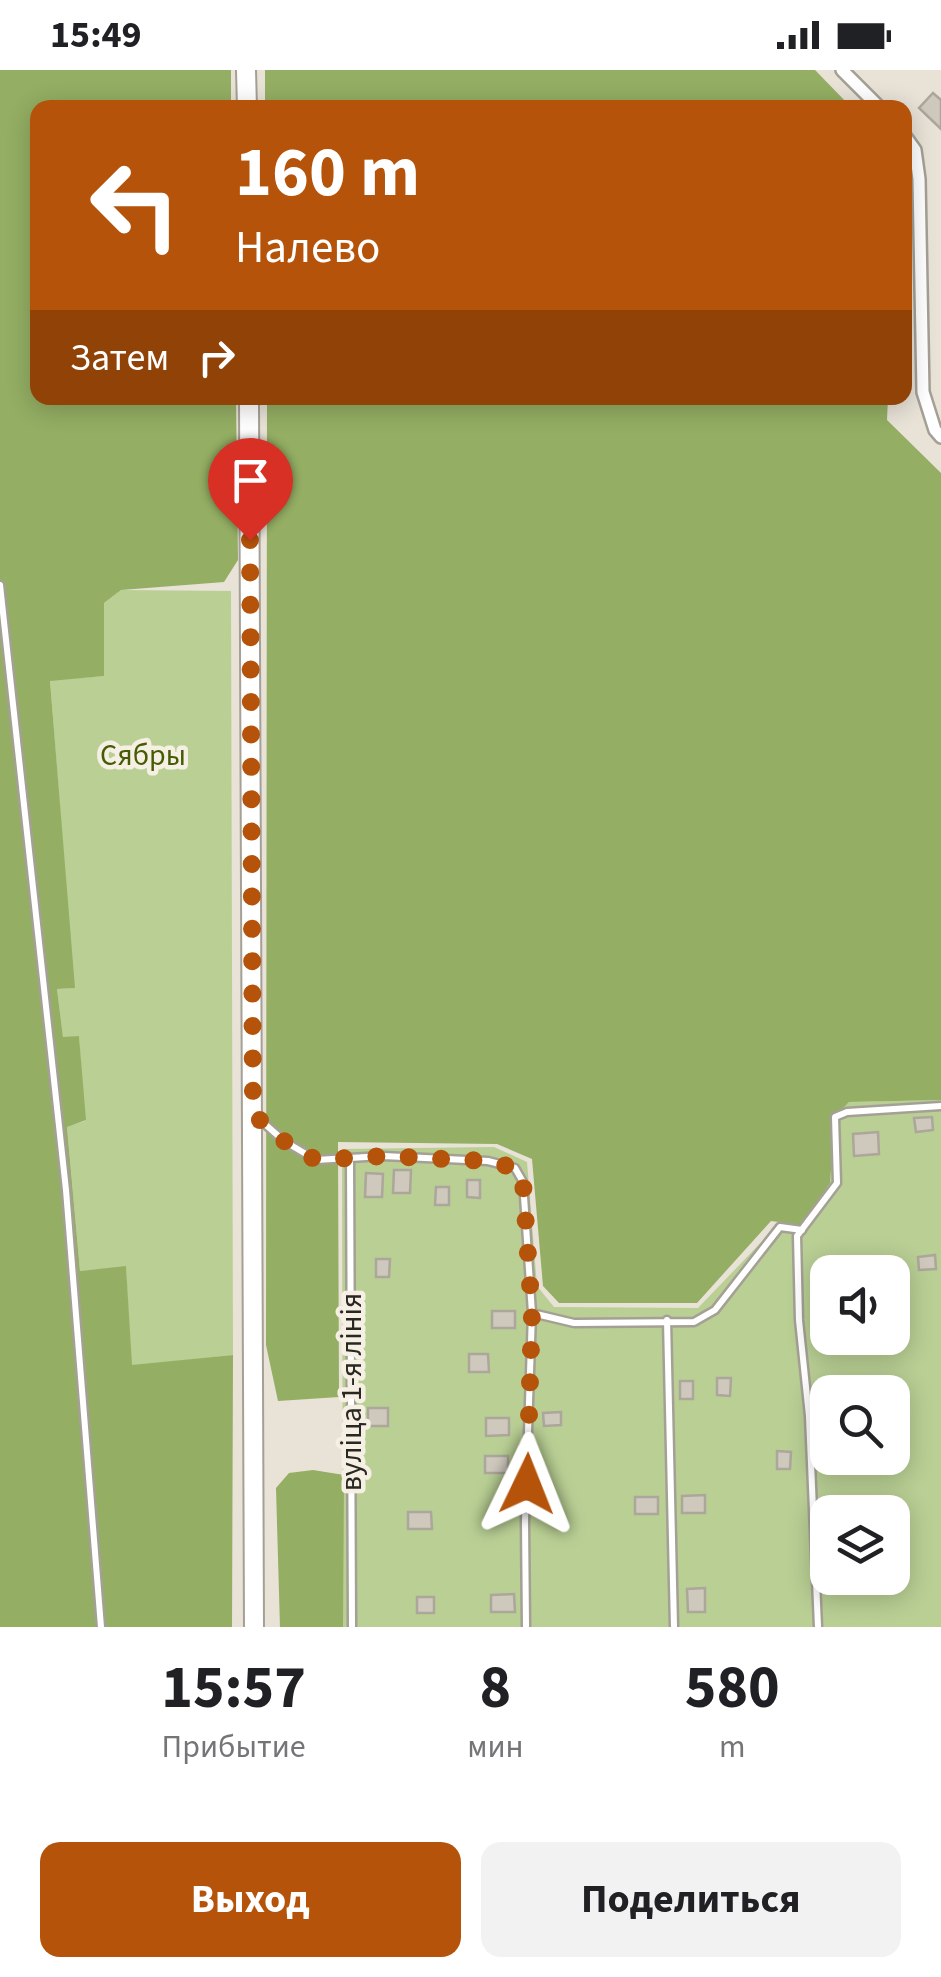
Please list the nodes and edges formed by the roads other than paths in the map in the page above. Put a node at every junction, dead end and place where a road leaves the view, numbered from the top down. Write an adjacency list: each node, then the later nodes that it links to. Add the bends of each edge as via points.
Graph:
1 (246, 70): 3 (main road)
2 (842, 70): 4 (street)
3 (247, 100)
4 (872, 100)
5 (912, 145): 7 (street, via 919,179 923,392)
6 (249, 405): 10 (main road)
7 (941, 437)
8 (0, 585): 15 (lane, via 66,1190)
9 (941, 1106): 12 (lane, via 835,1117 836,1183)
10 (253, 1114): 11 (lane, via 316,1160); 16 (main road)
11 (350, 1158): 13 (lane, via 488,1161 515,1168 523,1182); 17 (lane, вуліца 1-я лінія)
12 (802, 1230): 14 (lane, via 780,1227 715,1310 694,1322); 20 (lane, via 798,1320)
13 (532, 1313): 14 (lane, via 574,1323); 18 (lane)
14 (667, 1320): 19 (lane)
15 (101, 1627)
16 (254, 1627)
17 (352, 1627)
18 (526, 1627)
19 (674, 1627)
20 (818, 1627)

